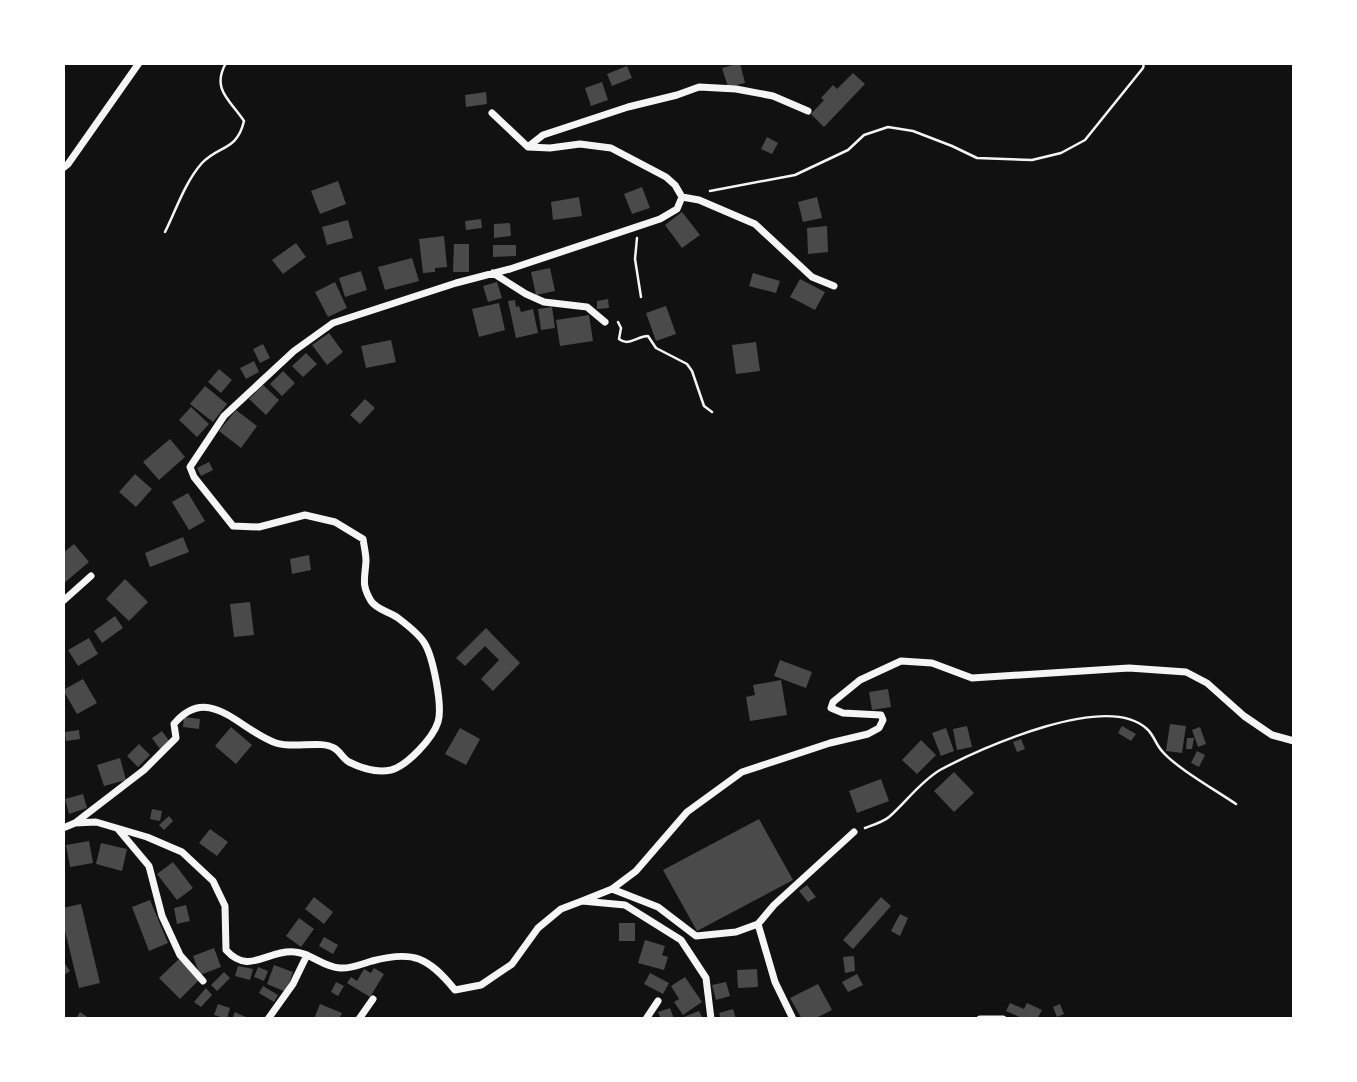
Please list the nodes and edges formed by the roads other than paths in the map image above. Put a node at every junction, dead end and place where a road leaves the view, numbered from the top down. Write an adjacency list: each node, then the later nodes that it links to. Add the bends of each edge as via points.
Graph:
1 (139, 63): 5 (street)
2 (808, 111): 4 (street, via 773,96 699,87 543,135)
3 (492, 113): 4 (street)
4 (528, 146): 6 (street, via 611,148 666,177)
5 (63, 168)
6 (682, 197): 7 (street, via 677,209 660,219); 8 (street, via 755,224 812,277)
7 (493, 273): 9 (street, via 544,302 587,307); 13 (street, via 333,323 223,416 190,467 233,526 259,527 305,515 335,522 363,539 363,583 373,605 397,617 425,643 440,697 439,721 430,737 393,770 374,771 347,761 334,747 276,744 222,711 205,706 184,712 174,723 176,738)
8 (834, 286)
9 (605, 322)
10 (91, 576): 11 (street)
11 (63, 601)
12 (1294, 741): 17 (street, via 1272,735 1207,683 1186,672 1129,668 972,678 932,663 901,661 860,680 832,702 831,708 843,713 881,715 879,728 742,772 687,812 636,871)
13 (75, 823): 14 (street); 15 (street)
14 (63, 828)
15 (118, 828): 20 (street, via 181,852 213,881 225,906 226,950 234,960 249,962 294,951); 21 (street, via 149,866 162,916 180,955)
16 (853, 832): 19 (street)
17 (612, 889): 18 (street); 19 (street, via 658,906 696,936 736,932)
18 (582, 901): 20 (street, via 561,909 538,928 512,964 481,985 468,988 455,990 423,960 404,955 342,969); 27 (street, via 625,905 681,940 706,978)
19 (758, 924): 28 (street, via 775,982)
20 (307, 955): 24 (street)
21 (203, 981)
22 (373, 999): 25 (street)
23 (658, 1001): 26 (street)
24 (268, 1019)
25 (359, 1019)
26 (646, 1019)
27 (711, 1019)
28 (793, 1019)
29 (980, 1019): 30 (street)
30 (1003, 1019)

